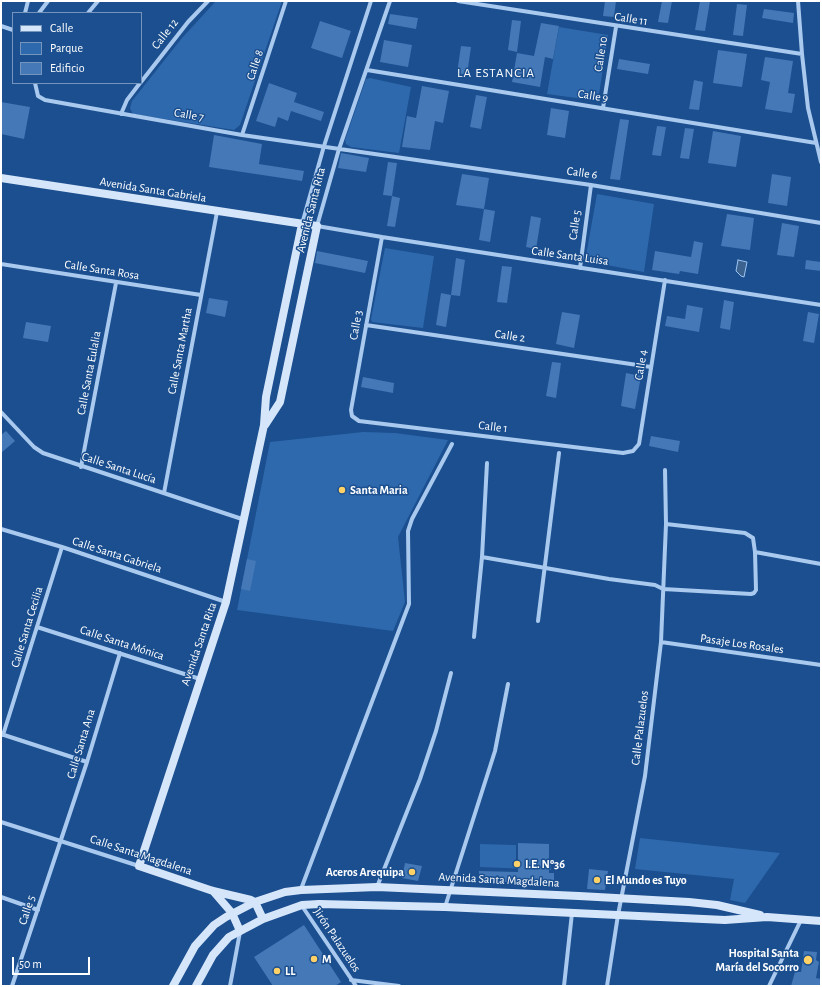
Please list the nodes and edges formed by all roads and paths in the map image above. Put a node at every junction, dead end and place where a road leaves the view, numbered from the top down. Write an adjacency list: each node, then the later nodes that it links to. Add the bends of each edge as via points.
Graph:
1 (28, 1): 10 (street)
2 (48, 1): 11 (street)
3 (98, 1): 12 (street)
4 (208, 1): 18 (street, Calle 12)
5 (286, 1): 23 (street, Calle 8)
6 (371, 1): 25 (street, Avenida Santa Rita)
7 (390, 1): 17 (street, Avenida Santa Rita)
8 (458, 1): 14 (street, Calle 11)
9 (798, 1): 16 (street)
10 (25, 12)
11 (40, 12)
12 (89, 12)
13 (1, 26): 15 (street)
14 (616, 27): 16 (street, Calle 11); 21 (street, Calle 10)
15 (12, 30)
16 (802, 54): 24 (street, via 808,108)
17 (367, 70): 21 (street, Calle 9); 26 (street, Avenida Santa Rita)
18 (142, 80)
19 (35, 84): 22 (street, Calle 7, via 38,96 45,100)
20 (139, 84): 22 (street, Calle 12)
21 (603, 108): 24 (street, Calle 9)
22 (121, 114): 23 (street, Calle 7)
23 (242, 135): 25 (street, Calle 7)
24 (816, 144): 27 (street)
25 (324, 146): 26 (street, Calle 7); 32 (street, Avenida Santa Rita)
26 (339, 149): 29 (street, Calle 6); 33 (street, Avenida Santa Rita)
27 (821, 162)
28 (1, 178): 30 (street, Avenida Santa Gabriela)
29 (591, 184): 31 (street, Calle 6); 36 (street, Calle 5)
30 (217, 212): 32 (street, Avenida Santa Gabriela); 39 (street, Calle Santa Martha)
31 (821, 223)
32 (302, 224): 33 (street, Avenida Santa Gabriela); 47 (street, Avenida Santa Rita, via 266,397)
33 (317, 226): 34 (street, Calle Santa Luisa); 47 (street, Avenida Santa Rita, via 280,402)
34 (382, 238): 36 (street, Calle Santa Luisa); 41 (street, Calle 3)
35 (1, 264): 38 (street, Calle Santa Rosa)
36 (580, 268): 37 (street, Calle Santa Luisa)
37 (665, 280): 40 (street, Calle Santa Luisa); 42 (street, Calle 4)
38 (116, 283): 39 (street, Calle Santa Rosa); 52 (street, Calle Santa Eulalia)
39 (201, 295): 54 (street, Calle Santa Martha)
40 (821, 305)
41 (366, 325): 42 (street, Calle 2); 44 (street, Calle 3)
42 (651, 367): 49 (street, Calle 4, via 639,444)
43 (1, 412): 45 (street, Calle Santa Lucía)
44 (352, 416): 49 (street, Calle 1, via 366,422 623,453)
45 (5, 417): 46 (street); 52 (street, Calle Santa Lucía, via 43,453)
46 (1, 420)
47 (264, 425): 55 (street, Avenida Santa Rita)
48 (452, 444): 81 (street, via 408,530 409,604)
49 (632, 451)
50 (559, 453): 62 (street)
51 (487, 463): 60 (street)
52 (81, 467): 54 (street, Calle Santa Lucía)
53 (665, 470): 56 (street, Calle Palazuelos)
54 (164, 493): 55 (street, Calle Santa Lucía)
55 (245, 520): 64 (street, Avenida Santa Rita)
56 (666, 524): 59 (street, via 749,535 753,538); 63 (street, Calle Palazuelos)
57 (1, 529): 58 (street, Calle Santa Gabriela)
58 (62, 547): 64 (street, Calle Santa Gabriela); 66 (street, Calle Santa Cecilia)
59 (755, 552): 61 (street); 63 (street, via 754,593)
60 (482, 557): 62 (street); 67 (street)
61 (821, 564)
62 (545, 568): 63 (street, via 655,585); 65 (street)
63 (663, 589): 68 (street, Calle Palazuelos)
64 (226, 602): 72 (street, Avenida Santa Rita)
65 (538, 621)
66 (37, 627): 69 (street, Calle Santa Mónica); 74 (street, Calle Santa Cecilia)
67 (474, 637)
68 (660, 642): 70 (street, Pasaje Los Rosales); 84 (street, Calle Palazuelos, via 645,776)
69 (120, 653): 72 (street, Calle Santa Mónica); 75 (street, Calle Santa Ana)
70 (821, 665)
71 (451, 673): 79 (street, via 420,779)
72 (200, 679): 78 (street, Avenida Santa Rita)
73 (508, 684): 80 (street, via 495,751)
74 (2, 735): 75 (street)
75 (87, 762): 77 (street, Calle Santa Ana)
76 (1, 822): 77 (street, Calle Santa Magdalena)
77 (61, 841): 78 (street, Calle Santa Magdalena); 88 (street, Calle 5)
78 (140, 866): 82 (street, Calle Santa Magdalena)
79 (377, 887): 80 (street, Avenida Santa Magdalena); 81 (street, Avenida Santa Magdalena)
80 (451, 889): 84 (street, Avenida Santa Magdalena); 87 (street)
81 (301, 890): 85 (street, Avenida Santa Magdalena, via 285,892)
82 (213, 891): 85 (street, Calle Santa Magdalena); 90 (street)
83 (1, 897): 88 (street)
84 (623, 899): 91 (street, Calle Palazuelos); 92 (street, Avenida Santa Magdalena, via 717,905)
85 (255, 902): 90 (street, Avenida Santa Magdalena); 93 (street)
86 (302, 905): 87 (street, Avenida Santa Magdalena); 93 (street, Avenida Santa Magdalena); 97 (street, Jirón Palazuelos)
87 (445, 908): 89 (street, Avenida Santa Magdalena)
88 (38, 910): 98 (street, Calle 5)
89 (572, 912): 91 (street, Avenida Santa Magdalena); 104 (street)
90 (232, 913): 96 (street); 99 (street, Avenida Santa Magdalena, via 204,934)
91 (618, 915): 92 (street, Avenida Santa Magdalena, via 725,920); 105 (street, Calle Palazuelos)
92 (767, 917): 94 (street, Avenida Santa Magdalena)
93 (263, 919): 96 (street, Avenida Santa Magdalena)
94 (802, 919): 95 (street, Avenida Santa Magdalena); 106 (street)
95 (821, 921)
96 (240, 931): 100 (street, Avenida Santa Magdalena, via 222,943); 101 (street)
97 (351, 980): 102 (street, Jirón Palazuelos); 103 (street)
98 (12, 986)
99 (173, 986)
100 (196, 986)
101 (230, 986)
102 (356, 986)
103 (399, 986)
104 (564, 986)
105 (607, 986)
106 (769, 986)

